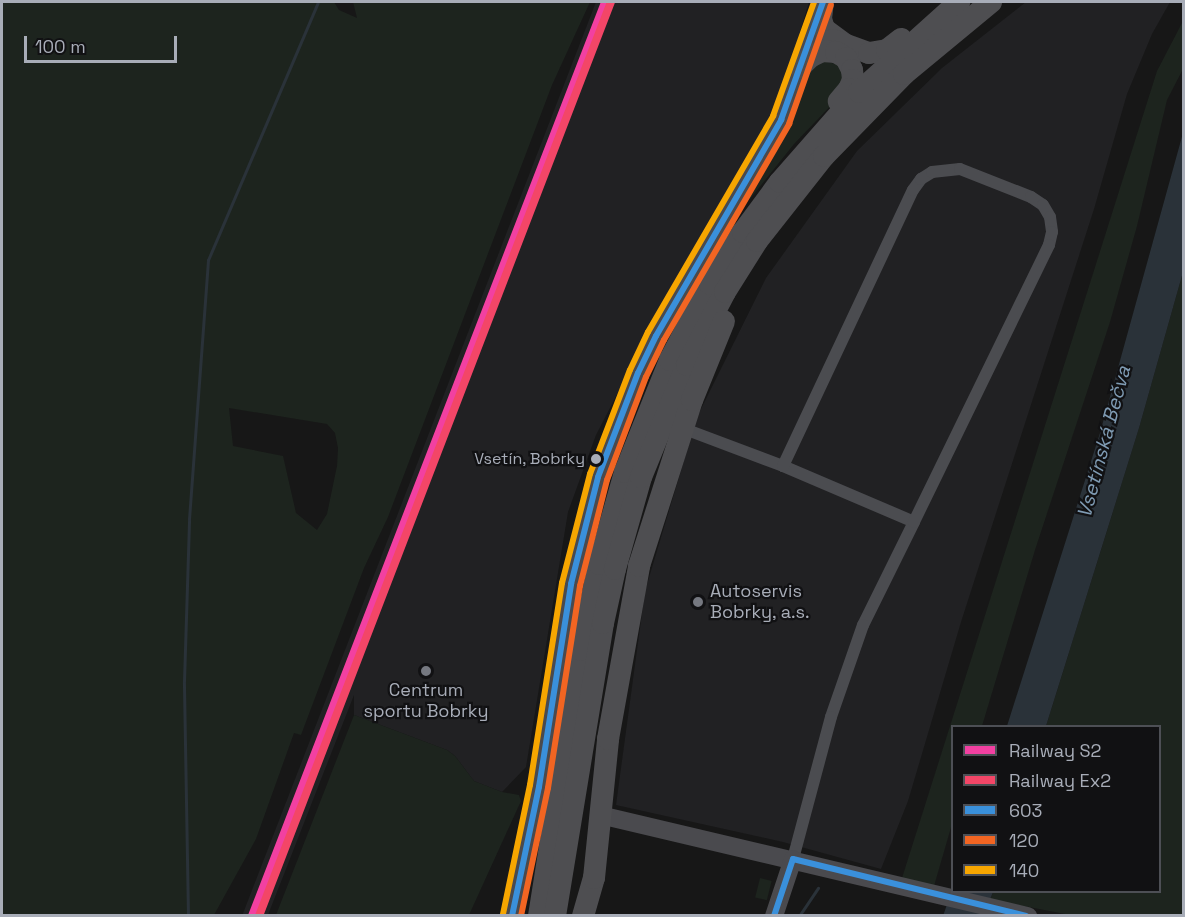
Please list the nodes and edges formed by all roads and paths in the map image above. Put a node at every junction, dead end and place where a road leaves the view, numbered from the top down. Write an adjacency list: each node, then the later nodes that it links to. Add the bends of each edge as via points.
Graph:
1 (823, 2): 5 (main road); 5 (highway, via 824,29)
2 (946, 2): 5 (highway, via 887,50 869,53)
3 (959, 2): 7 (highway, via 859,92)
4 (991, 2): 6 (highway, via 904,74)
5 (817, 47): 7 (highway, via 836,52 849,62 852,85 808,134); 14 (main road, via 762,158 642,364 598,477 571,584 539,787)
6 (824, 156): 8 (highway, via 742,280); 16 (highway, via 757,241 725,292 673,396 641,477 603,623)
7 (780, 182): 15 (highway, via 710,285 657,389 625,472 598,564)
8 (682, 429): 9 (street); 11 (highway, via 639,566 628,615)
9 (783, 466): 10 (street); 10 (street, via 921,180 932,172 960,169 1031,197 1043,205 1050,217 1049,245)
10 (914, 522): 12 (street, via 860,635 831,717)
11 (600, 814): 12 (main road); 17 (highway, via 594,878)
12 (793, 859): 13 (main road); 18 (main road)
13 (1019, 913)
14 (512, 915)
15 (539, 915)
16 (555, 915)
17 (583, 915)
18 (774, 915)

